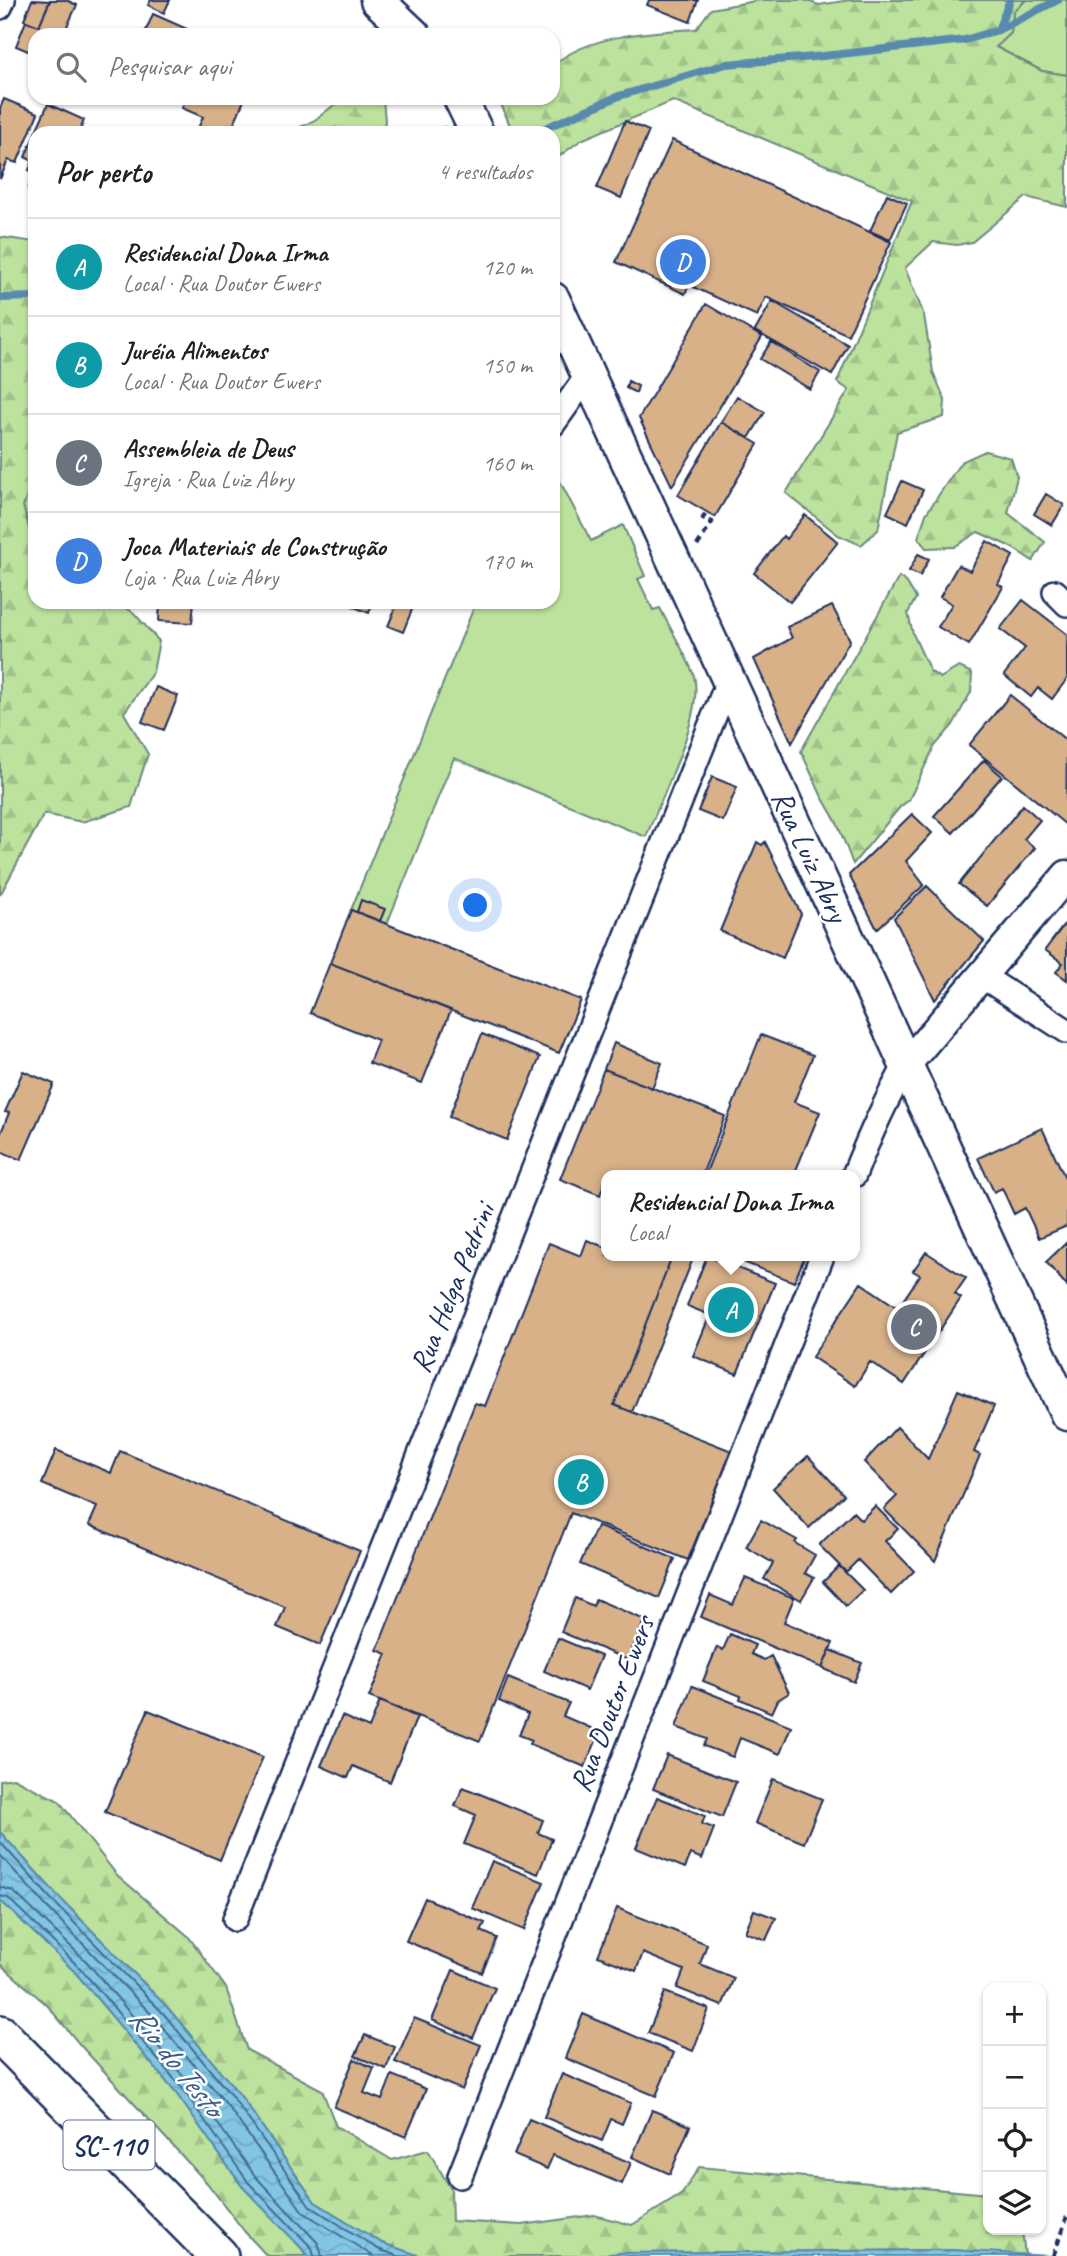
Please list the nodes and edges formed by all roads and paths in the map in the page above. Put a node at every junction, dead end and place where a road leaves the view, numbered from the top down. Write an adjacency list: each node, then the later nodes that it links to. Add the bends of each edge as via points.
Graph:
1 (3, 0): 3 (street)
2 (377, 0): 4 (main road)
3 (0, 7)
4 (407, 28)
5 (463, 105): 6 (main road)
6 (474, 126)
7 (560, 314): 8 (main road, Rua Luiz Abry)
8 (588, 375): 9 (street); 10 (main road, Rua Luiz Abry)
9 (560, 414)
10 (729, 679): 14 (main road, Rua Luiz Abry); 18 (street, Rua Helga Pedrini)
11 (1067, 875): 12 (street)
12 (982, 976): 13 (street); 14 (street)
13 (1067, 1031)
14 (906, 1065): 15 (street, via 874,1124); 17 (main road, Rua Luiz Abry)
15 (856, 1170)
16 (820, 1261): 20 (street, Rua Doutor Ewers)
17 (1067, 1414)
18 (234, 1919)
19 (0, 2034): 22 (main road, SC-110)
20 (460, 2176)
21 (1067, 2217): 23 (path)
22 (219, 2256)
23 (1053, 2256)

